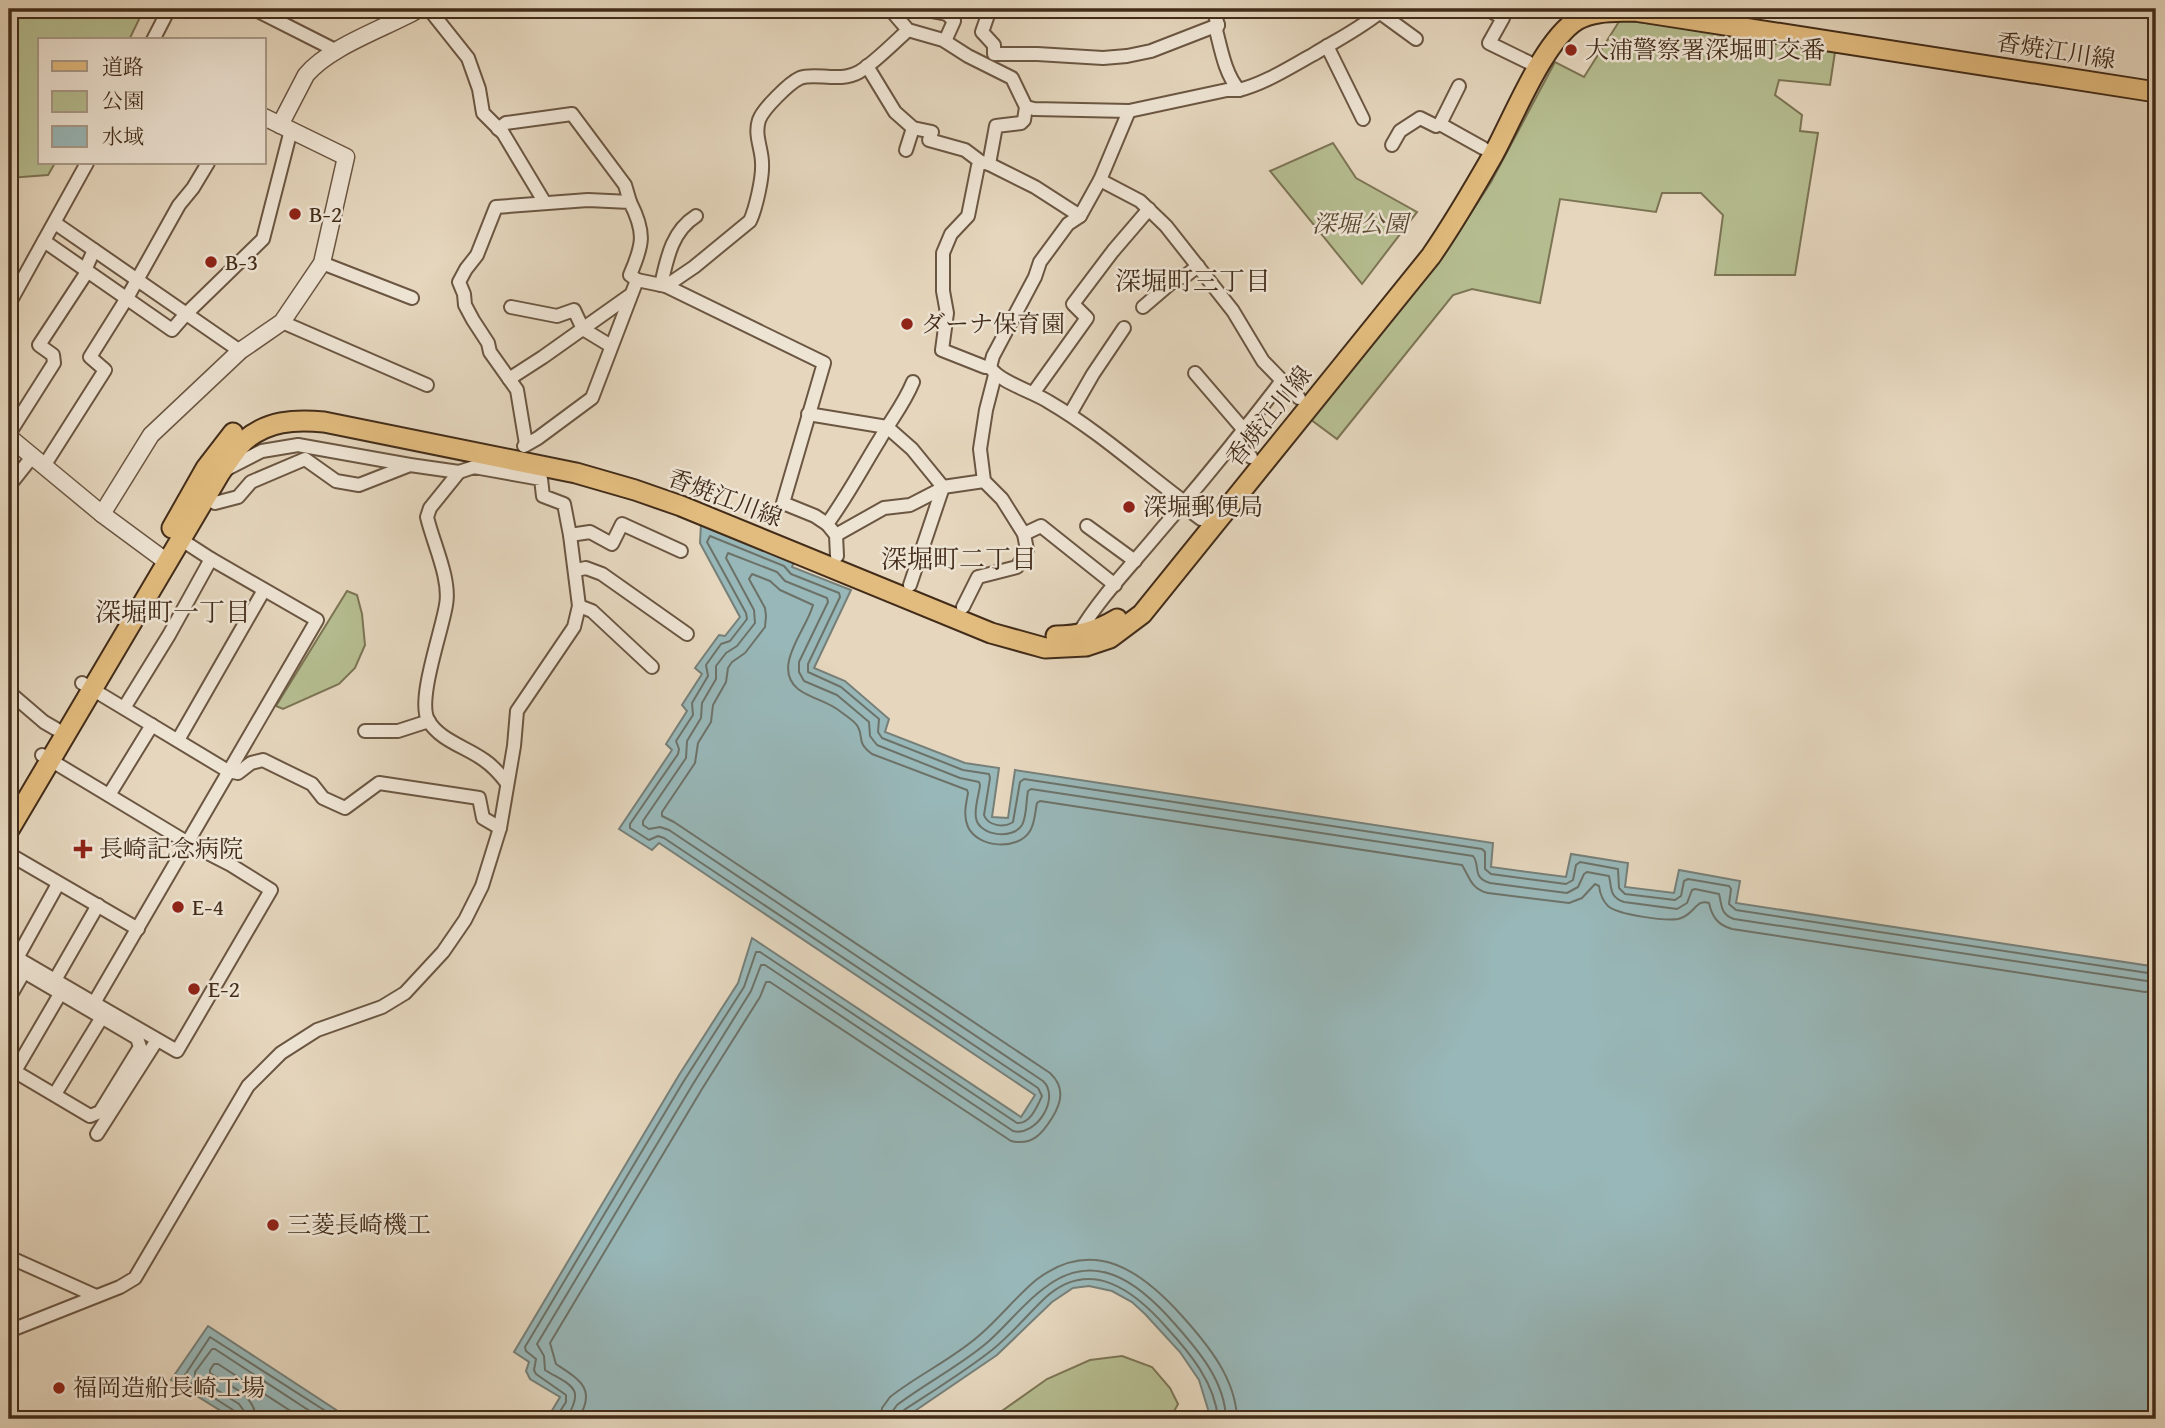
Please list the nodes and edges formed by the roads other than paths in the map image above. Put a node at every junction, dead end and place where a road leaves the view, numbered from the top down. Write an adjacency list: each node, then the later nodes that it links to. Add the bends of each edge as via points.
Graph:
1 (169, 9): 16 (street)
2 (254, 9): 13 (street)
3 (419, 9): 20 (street)
4 (429, 9): 34 (street, via 468,58 483,113)
5 (890, 9): 15 (street)
6 (990, 9): 14 (street, via 982,32 994,45 993,54 1127,56)
7 (1213, 9): 14 (street)
8 (1487, 9): 21 (street, via 1503,18 1489,43)
9 (1576, 9): 21 (main road, 香焼江川線, via 1555,24)
10 (1696, 9): 23 (main road, 香焼江川線)
11 (926, 10): 18 (street, via 947,14 954,21)
12 (1382, 11): 17 (street); 19 (street)
13 (278, 15): 20 (street)
14 (1218, 25): 25 (street, via 1224,60)
15 (908, 30): 18 (street); 22 (street)
16 (154, 38)
17 (1416, 39)
18 (945, 41): 27 (street, via 1012,78)
19 (1327, 46): 25 (street); 30 (street)
20 (337, 51): 32 (street, via 306,75)
21 (1528, 62): 36 (main road, 香焼江川線)
22 (867, 66): 33 (street, via 895,113); 55 (street, via 849,76 800,78 767,107 757,130 762,176 750,221)
23 (2156, 80)
24 (1459, 86): 31 (street)
25 (1239, 90): 28 (street)
26 (2156, 92): 112 (main road, 香焼江川線, via 1635,11 1576,21 1544,58 1431,256 1142,614)
27 (1026, 107): 28 (street); 38 (street, via 1021,123 996,127)
28 (1129, 111): 41 (street)
29 (266, 118): 32 (street)
30 (1363, 119)
31 (1440, 124): 35 (street, via 1420,118 1400,131); 36 (street)
32 (286, 127): 50 (street, via 346,157); 62 (street, via 263,239)
33 (913, 128): 37 (street); 38 (street, via 932,132 929,140 965,150)
34 (498, 129): 42 (street, via 506,123 572,114 625,185); 43 (street)
35 (1392, 145)
36 (1479, 147): 75 (main road, 香焼江川線, via 1458,192 1421,248)
37 (906, 150)
38 (985, 163): 46 (street); 68 (street, via 974,182 968,216 951,234 943,253 947,313 942,350)
39 (86, 164): 47 (street)
40 (207, 164): 54 (street)
41 (1100, 180): 44 (street); 46 (street)
42 (630, 202): 43 (street); 53 (street, via 642,241 630,275)
43 (545, 203): 70 (street, via 496,207 477,255 459,282 465,305)
44 (1150, 209): 51 (street); 74 (street, via 1073,304 1087,318)
45 (696, 216): 55 (street, via 673,240)
46 (1080, 216): 68 (street, via 1068,224 1040,262 992,356)
47 (55, 223): 48 (street); 49 (street)
48 (44, 241): 52 (street); 59 (street)
49 (94, 250): 52 (street); 54 (street)
50 (322, 263): 58 (street); 63 (street)
51 (1198, 266): 61 (street); 72 (street)
52 (86, 268): 57 (street); 80 (street, via 38,345 53,355 54,363)
53 (636, 280): 55 (street); 56 (street)
54 (137, 281): 57 (street); 62 (street)
55 (664, 285): 76 (street, via 824,363)
56 (629, 296): 65 (street); 66 (street)
57 (127, 298): 62 (street, via 172,330); 83 (street, via 90,357 105,370)
58 (412, 298)
59 (9, 304)
60 (511, 307): 65 (street, via 557,316 574,310)
61 (1143, 307)
62 (185, 315): 67 (street)
63 (282, 322): 67 (street); 73 (street)
64 (1124, 328): 77 (street)
65 (583, 329): 66 (street); 70 (street)
66 (611, 346): 70 (street, via 592,398 525,445 517,390)
67 (240, 351): 92 (street, via 151,435)
68 (993, 371): 74 (street); 87 (street, via 980,449)
69 (1195, 373): 79 (street)
70 (509, 379)
71 (913, 382): 78 (street)
72 (1281, 382): 75 (street); 79 (street)
73 (427, 386)
74 (1034, 393): 77 (street)
75 (1299, 398): 82 (main road, 香焼江川線)
76 (808, 414): 78 (street); 94 (street, via 783,503)
77 (1070, 414): 91 (street, via 1183,501)
78 (887, 427): 89 (street, via 912,449); 94 (street)
79 (1244, 430): 81 (street)
80 (9, 436): 83 (street)
81 (1234, 442): 82 (street); 91 (street)
82 (1251, 457): 93 (main road, 香焼江川線)
83 (38, 462): 88 (street); 92 (street)
84 (411, 465): 85 (street, via 298,445 262,451); 86 (street); 90 (street, via 359,485 336,481 305,459 251,482 238,497 215,503)
85 (213, 470): 90 (main road, 香焼江川線); 95 (main road, 香焼江川線, via 234,433 257,417 279,409 326,409 579,460); 99 (main road, 香焼江川線)
86 (459, 472): 98 (street, via 474,467 541,478 543,496 564,504); 119 (street, via 427,517 447,589 425,701)
87 (984, 481): 89 (street); 97 (street, via 1002,499)
88 (9, 485)
89 (942, 488): 100 (street, via 910,505 884,508); 107 (street)
90 (206, 497): 99 (main road, 香焼江川線)
91 (1182, 505): 93 (street); 105 (street)
92 (102, 514): 103 (street)
93 (1199, 517): 112 (main road, 香焼江川線)
94 (827, 524): 100 (street)
95 (747, 525): 102 (main road, 香焼江川線); 114 (main road, 香焼江川線, via 991,633 1045,648)
96 (1087, 526): 105 (street)
97 (1024, 534): 108 (street, via 1041,526); 111 (street, via 1027,550 1017,567 978,577)
98 (570, 535): 101 (street, via 590,533 612,544 622,524); 106 (street)
99 (175, 536): 103 (main road, 香焼江川線); 104 (street)
100 (836, 536): 102 (street)
101 (681, 551)
102 (837, 556): 107 (main road, 香焼江川線)
103 (161, 559): 116 (main road, 香焼江川線)
104 (211, 559): 109 (street); 118 (street)
105 (1135, 561): 108 (street)
106 (576, 570): 110 (street); 113 (street, via 593,569 602,574)
107 (910, 585): 111 (main road, 香焼江川線)
108 (1115, 585): 114 (street)
109 (264, 590): 123 (street); 125 (street, via 317,620)
110 (579, 606): 115 (street, via 592,611); 126 (street, via 574,627 517,711)
111 (963, 607): 114 (main road, 香焼江川線, via 1022,629)
112 (1123, 622): 114 (main road, 香焼江川線)
113 (687, 634)
114 (1068, 639)
115 (652, 667)
116 (87, 686): 118 (street); 121 (main road, 香焼江川線); 124 (main road, 香焼江川線)
117 (9, 692): 121 (street)
118 (124, 709): 120 (street)
119 (429, 721): 122 (street, via 398,731); 126 (street, via 445,737 483,759)
120 (152, 724): 123 (street); 127 (street)
121 (56, 729): 124 (main road, 香焼江川線)
122 (365, 731)
123 (178, 740): 125 (street)
124 (46, 757): 127 (street); 128 (main road, 香焼江川線); 130 (main road, 香焼江川線)
125 (228, 771): 129 (street, via 238,773 263,760 312,784 323,798 345,808 379,783 479,798 483,818); 131 (street)
126 (506, 783): 129 (street)
127 (109, 795): 131 (street)
128 (9, 807)
129 (500, 828): 148 (street, via 482,886 443,952 405,993 382,1007 317,1030 281,1053 248,1086 135,1278)
130 (9, 830)
131 (188, 843): 135 (street); 143 (street, via 271,890 177,1051)
132 (9, 854): 133 (street)
133 (58, 884): 134 (street); 138 (street, via 17,958)
134 (98, 905): 135 (street); 138 (street)
135 (138, 929): 141 (street)
136 (9, 963): 137 (street)
137 (24, 972): 139 (street); 140 (street)
138 (55, 980): 141 (street)
139 (60, 994): 142 (street); 144 (street)
140 (9, 998)
141 (94, 1003): 143 (street)
142 (102, 1017): 145 (street); 145 (street, via 137,1038 140,1047 100,1112 90,1116)
143 (157, 1040): 146 (street)
144 (12, 1069): 145 (street)
145 (55, 1094)
146 (97, 1134)
147 (9, 1257): 148 (street)
148 (96, 1296): 149 (street)
149 (9, 1331)

